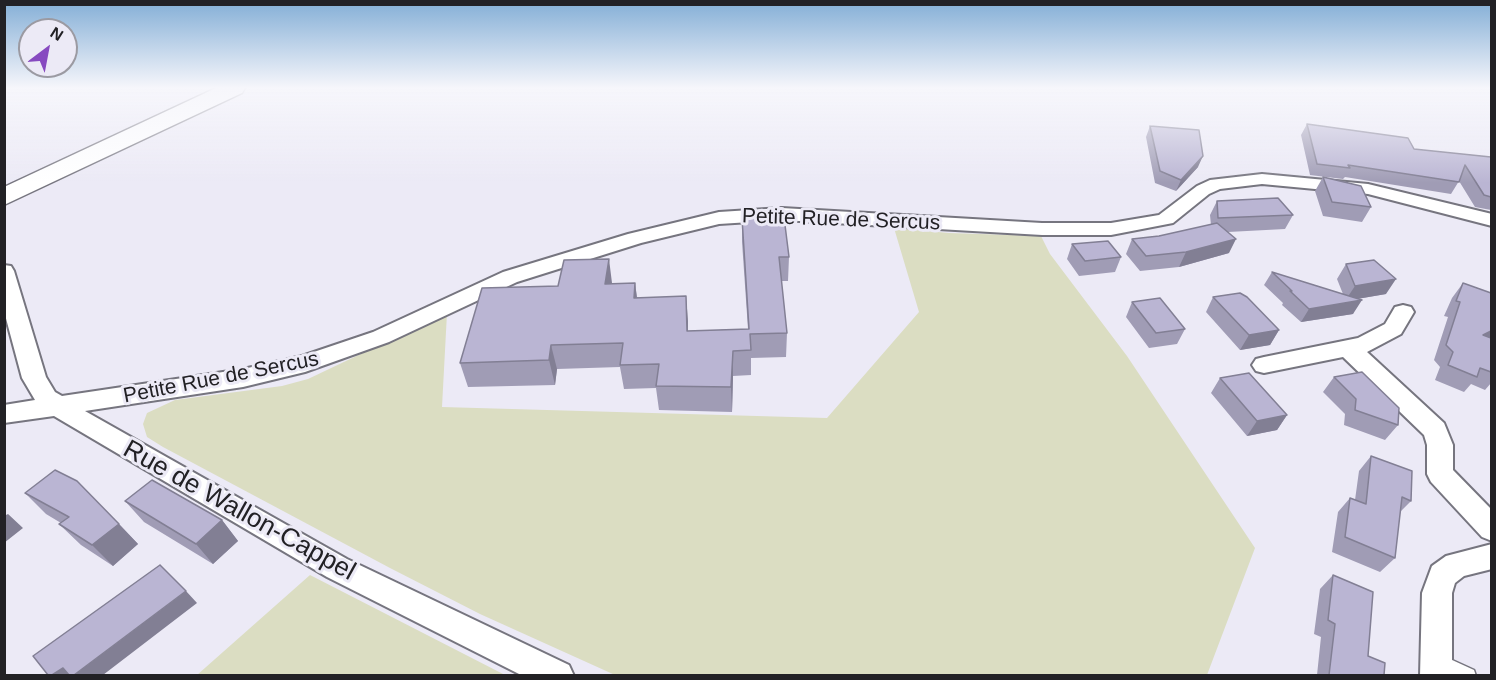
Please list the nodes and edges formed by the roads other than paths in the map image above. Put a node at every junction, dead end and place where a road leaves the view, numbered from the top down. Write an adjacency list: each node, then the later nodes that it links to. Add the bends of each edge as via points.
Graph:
1 (167, 120): 2 (main road)
2 (4, 197)
3 (1491, 220): 8 (street, Petite Rue de Sercus, via 1368,189 1262,179 1216,184 1166,219 1111,229 1042,229 782,214 719,218 635,238 510,277 324,359 252,376)
4 (4, 271): 8 (street, Rue de Wallon-Cappel, via 36,385)
5 (1402, 312): 6 (street, via 1386,335)
6 (1350, 350): 7 (street); 10 (street, via 1435,430 1440,445 1440,474)
7 (1264, 365)
8 (60, 408): 9 (street, Petite Rue de Sercus); 13 (street, Rue de Wallon-Cappel, via 337,568)
9 (4, 414)
10 (1491, 529)
11 (1491, 555): 12 (street, via 1456,565 1442,575 1437,593)
12 (1437, 668): 14 (lane)
13 (558, 675)
14 (1468, 675)

